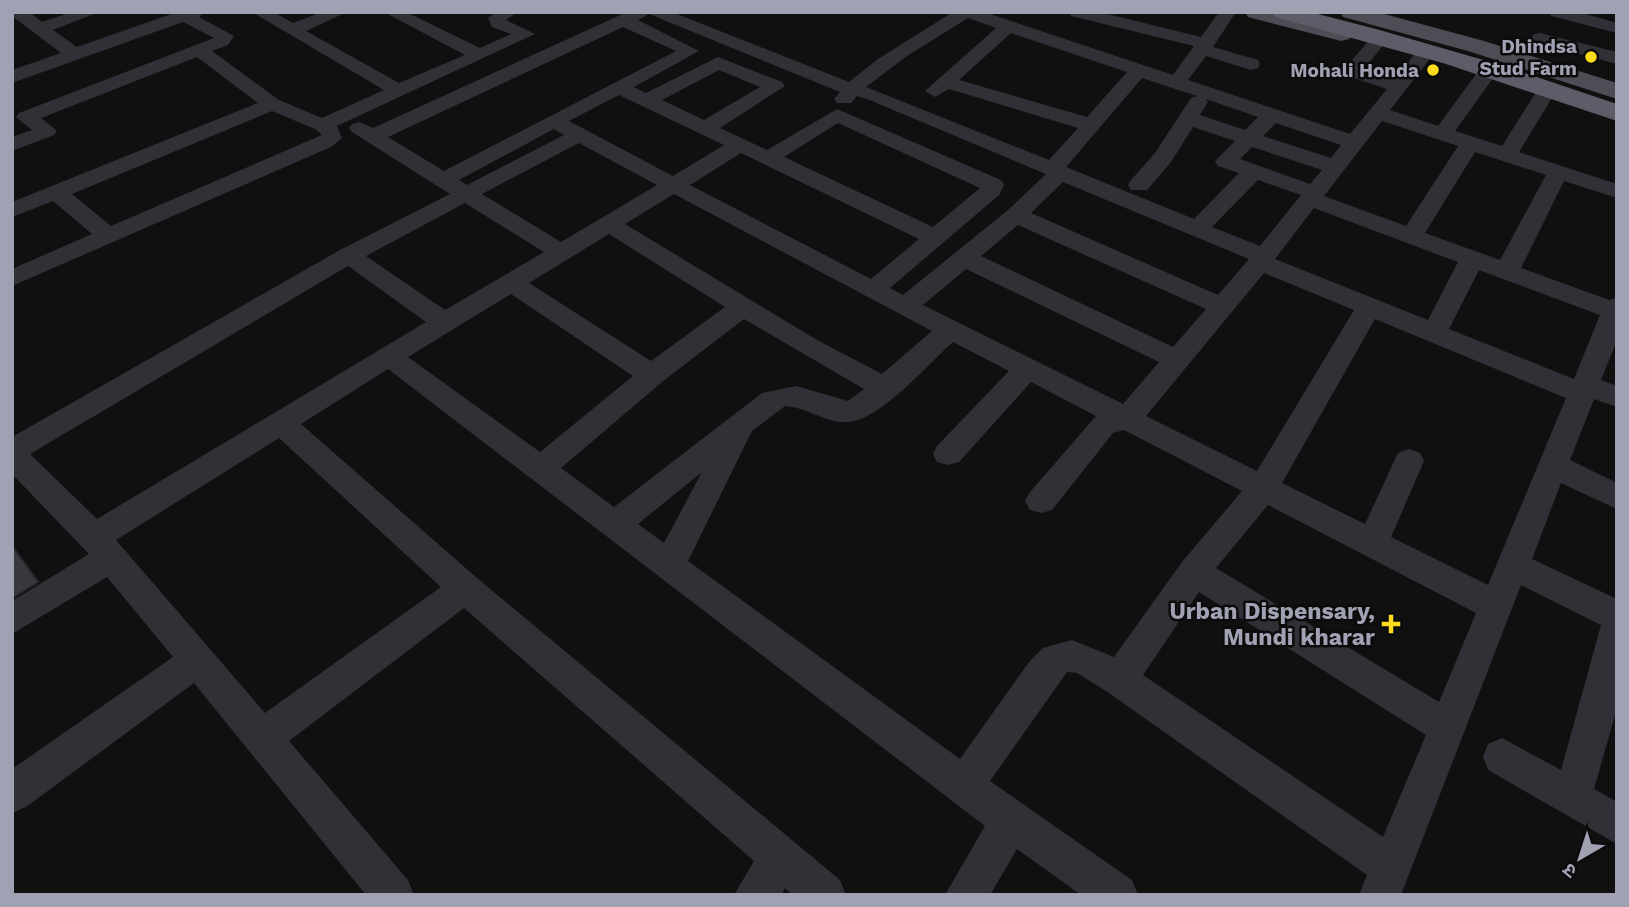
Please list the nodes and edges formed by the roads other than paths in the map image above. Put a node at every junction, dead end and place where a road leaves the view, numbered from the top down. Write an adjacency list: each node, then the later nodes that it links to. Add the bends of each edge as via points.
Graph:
1 (18, 12): 20 (street)
2 (90, 12): 20 (street)
3 (260, 12): 22 (street)
4 (339, 12): 22 (street)
5 (391, 12): 31 (street)
6 (509, 12): 23 (street, via 497,18 498,23)
7 (656, 12): 44 (street)
8 (966, 12): 19 (street); 44 (street)
9 (1077, 12): 17 (street)
10 (1228, 12): 26 (street)
11 (1256, 12): 25 (main road)
12 (1283, 12): 55 (highway, via 1481,66)
13 (1319, 12): 50 (highway)
14 (1360, 13): 34 (main road)
15 (190, 14): 29 (street, via 225,37); 30 (street)
16 (633, 16): 27 (street); 43 (street, via 690,51)
17 (1106, 20): 26 (street); 28 (street)
18 (1551, 21): 21 (street); 24 (street); 33 (street); 34 (street)
19 (1009, 27): 28 (street); 39 (street)
20 (40, 28): 30 (street)
21 (1617, 28)
22 (291, 30): 45 (street)
23 (526, 34): 27 (street); 31 (street)
24 (1617, 40)
25 (1376, 43): 32 (main road); 42 (street, via 1352,71)
26 (1204, 47): 41 (street); 48 (street, via 1247,63 1227,88)
27 (563, 48): 68 (street)
28 (1071, 48): 36 (street)
29 (199, 50): 35 (street); 52 (street)
30 (75, 54): 38 (street)
31 (480, 55): 45 (street)
32 (1423, 56): 37 (main road); 42 (street)
33 (1617, 58)
34 (1525, 60): 46 (main road)
35 (218, 64): 40 (street); 51 (street)
36 (1138, 71): 41 (street); 63 (street)
37 (1486, 74): 47 (main road); 66 (street)
38 (12, 77)
39 (946, 82): 53 (street); 63 (street)
40 (169, 83)
41 (1176, 84): 48 (street)
42 (1398, 86): 54 (street)
43 (620, 88): 49 (street); 60 (street)
44 (851, 89): 53 (street); 56 (street)
45 (399, 91): 59 (street)
46 (1617, 92)
47 (1545, 93): 61 (main road); 74 (street)
48 (1211, 96): 57 (street); 58 (street)
49 (647, 100): 64 (street); 64 (street, via 718,64 775,86)
50 (1617, 102)
51 (272, 104): 59 (street); 84 (street)
52 (19, 111): 65 (street)
53 (912, 111): 77 (street)
54 (1378, 113): 66 (street); 70 (street)
55 (1617, 113)
56 (837, 115): 75 (street); 93 (street, via 993,185)
57 (1271, 116): 69 (street); 70 (street)
58 (1187, 118): 69 (street); 82 (street)
59 (331, 121): 68 (street); 91 (street, via 332,138 324,143)
60 (554, 121): 67 (street); 80 (street)
61 (1617, 121)
62 (71, 122): 65 (street)
63 (1091, 125): 77 (street)
64 (705, 128): 73 (street)
65 (47, 131): 72 (street)
66 (1443, 134): 71 (street)
67 (579, 135): 81 (street); 85 (street)
68 (373, 136): 80 (street)
69 (1248, 138): 76 (street); 78 (street, via 1226,162)
70 (1355, 143): 76 (street)
71 (1470, 143): 74 (street); 92 (street)
72 (12, 145)
73 (740, 145): 75 (street); 81 (street)
74 (1507, 155): 79 (street)
75 (768, 158): 93 (street)
76 (1335, 167): 86 (street)
77 (1057, 171): 88 (street); 90 (street)
78 (1254, 172): 86 (street); 90 (street)
79 (1558, 172): 83 (street); 99 (street)
80 (441, 181): 85 (street)
81 (674, 184): 89 (street); 102 (street)
82 (1139, 185)
83 (1617, 191)
84 (56, 192): 87 (street); 91 (street)
85 (462, 194): 94 (street); 95 (street)
86 (1312, 196): 92 (street); 98 (street)
87 (12, 210)
88 (1016, 215): 96 (street); 105 (street)
89 (607, 223): 94 (street); 103 (street)
90 (1198, 229): 98 (street)
91 (108, 236): 100 (street)
92 (1411, 236): 97 (street)
93 (934, 237): 102 (street)
94 (559, 252): 101 (street)
95 (349, 255): 108 (street); 121 (street)
96 (964, 258): 104 (street); 112 (street)
97 (1472, 259): 99 (street); 110 (street)
98 (1262, 260): 105 (street); 106 (street)
99 (1507, 271): 107 (street)
100 (12, 278)
101 (511, 282): 108 (street); 114 (street)
102 (873, 290): 104 (street)
103 (744, 306): 114 (street); 115 (street)
104 (906, 306): 109 (street)
105 (1222, 306): 112 (street)
106 (1369, 307): 110 (street); 126 (street)
107 (1616, 309): 116 (street)
108 (444, 322): 111 (street)
109 (951, 329): 113 (street); 115 (street)
110 (1434, 333): 116 (street)
111 (389, 356): 119 (street); 125 (street)
112 (1178, 360): 118 (street)
113 (1028, 368): 118 (street); 122 (street)
114 (652, 375): 125 (street)
115 (883, 387): 120 (street, via 860,409 840,413 784,394)
116 (1584, 388): 117 (street); 124 (street)
117 (1617, 397)
118 (1127, 419): 126 (street); 128 (street, via 1104,424)
119 (279, 421): 131 (street); 135 (street)
120 (743, 422): 129 (street); 132 (street)
121 (12, 453): 131 (street)
122 (948, 454)
123 (1409, 461): 130 (street)
124 (1553, 465): 127 (street); 133 (street)
125 (540, 469): 129 (street)
126 (1263, 488): 130 (street); 134 (street)
127 (1617, 496)
128 (1041, 501)
129 (615, 524): 132 (street)
130 (1372, 543): 136 (street)
131 (102, 547): 138 (street); 140 (street)
132 (670, 565): 145 (street)
133 (1512, 565): 136 (street); 137 (street)
134 (1194, 572): 141 (street); 142 (street)
135 (465, 588): 143 (street); 150 (street)
136 (1496, 606): 142 (street)
137 (1617, 616)
138 (12, 619)
139 (1617, 629): 147 (street)
140 (196, 661): 143 (street); 146 (street)
141 (1119, 679): 145 (street, via 1079,659 1058,658); 151 (street)
142 (1447, 727): 151 (street)
143 (261, 739): 153 (street)
144 (1502, 757): 147 (street)
145 (964, 786): 148 (street)
146 (12, 793)
147 (1572, 798): 149 (street)
148 (1011, 821): 152 (street); 156 (street)
149 (1617, 824)
150 (781, 859): 154 (street); 155 (street)
151 (1385, 881)
152 (968, 894)
153 (393, 895)
154 (754, 895)
155 (825, 895)
156 (1117, 895)

